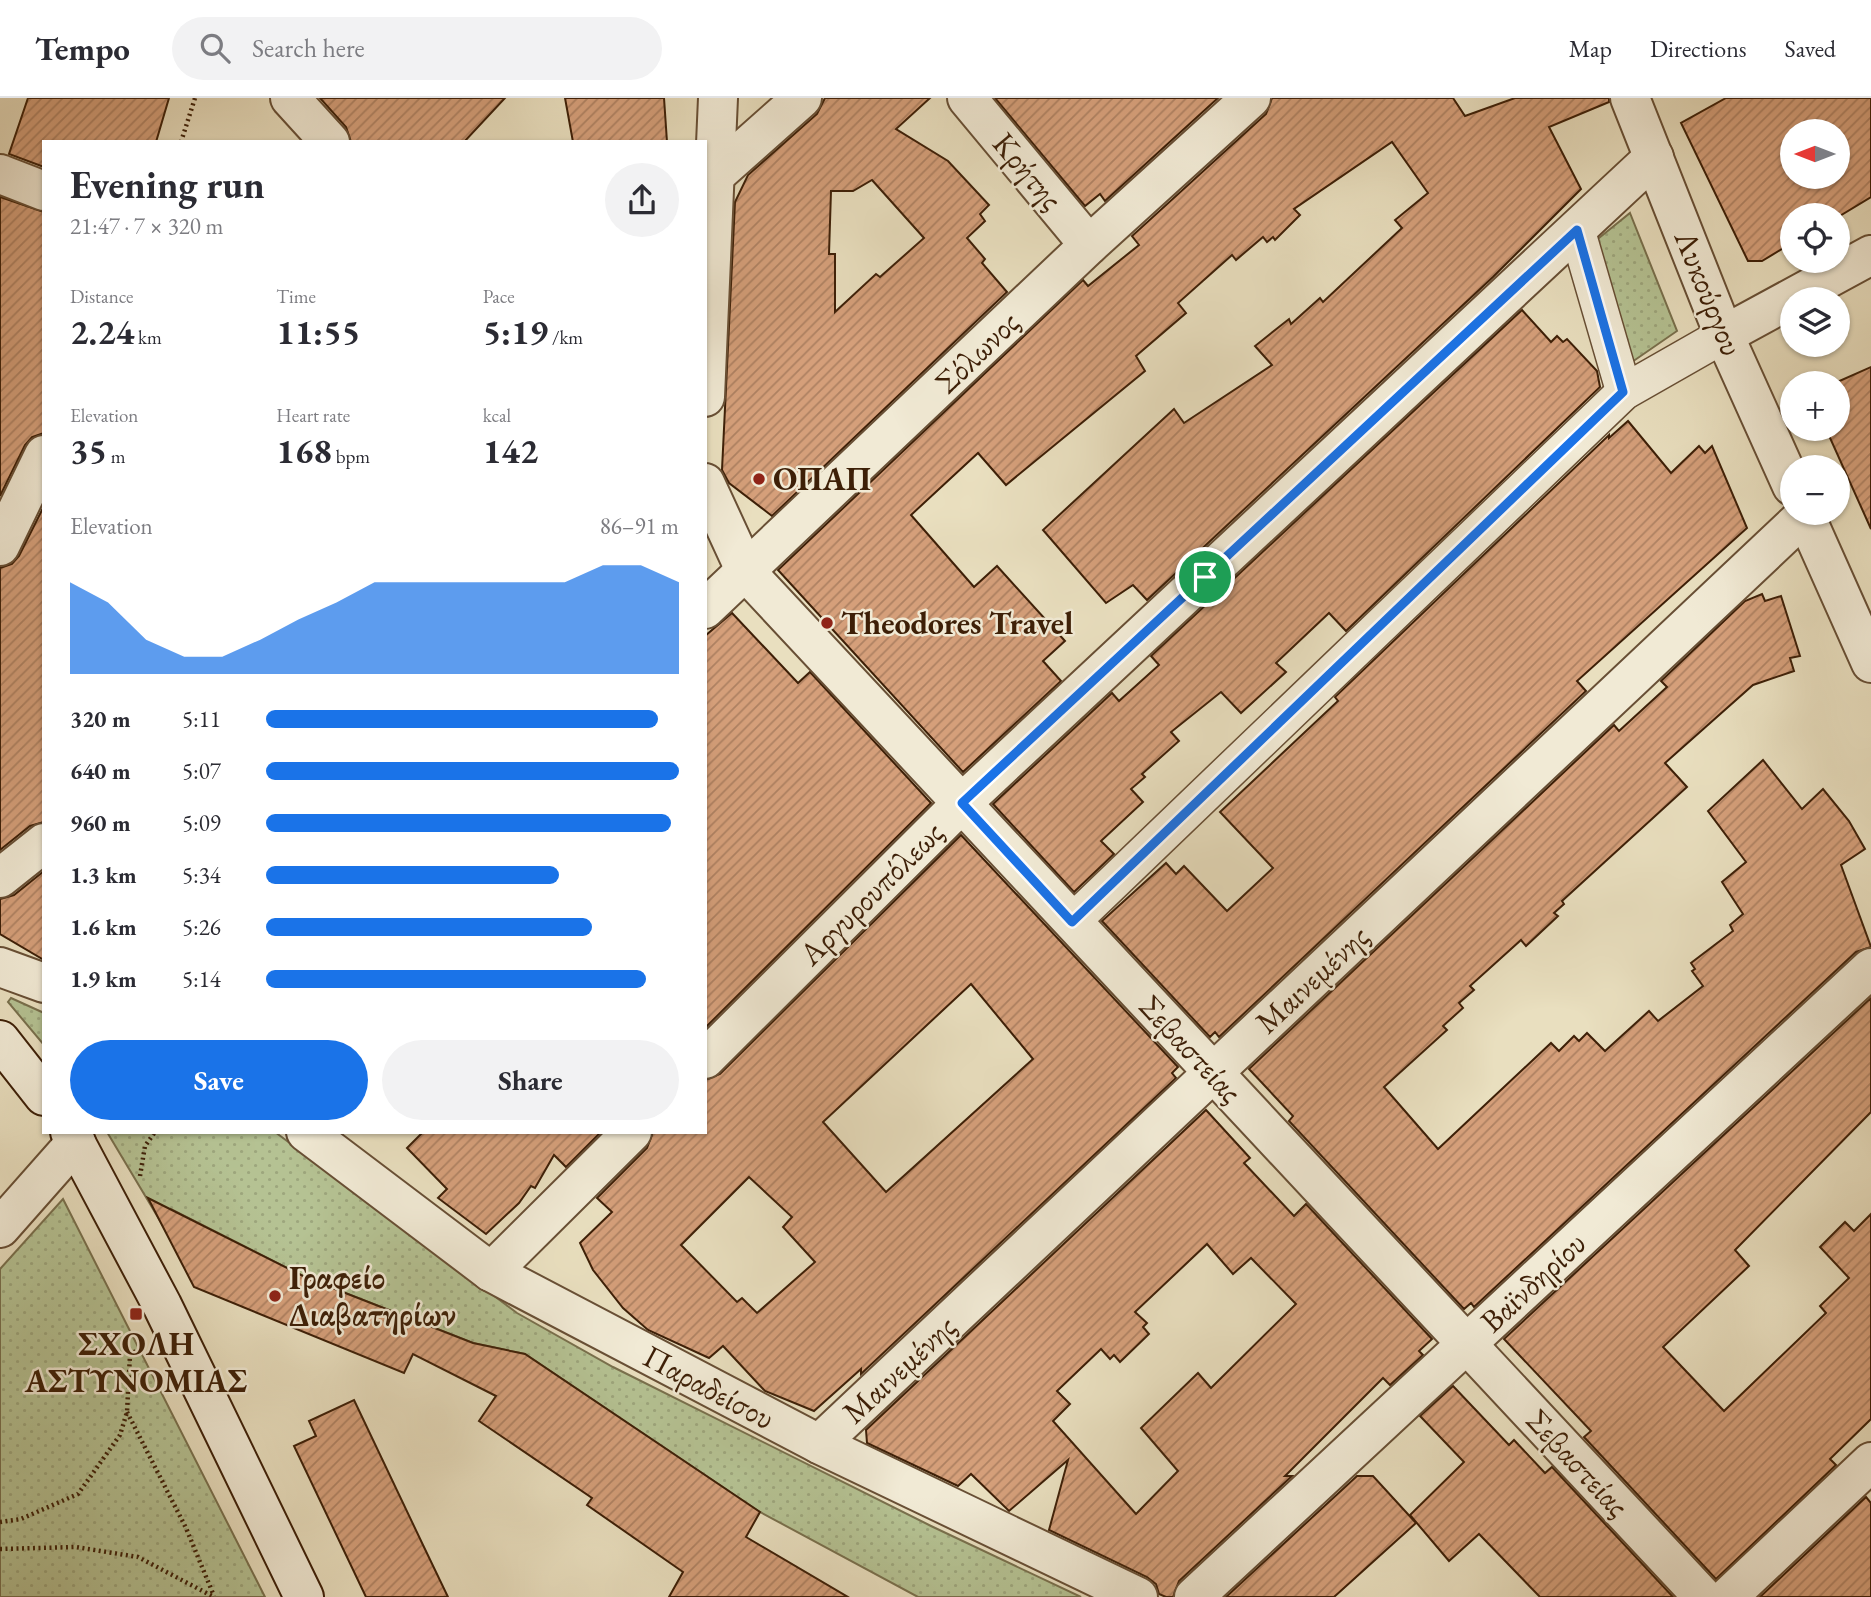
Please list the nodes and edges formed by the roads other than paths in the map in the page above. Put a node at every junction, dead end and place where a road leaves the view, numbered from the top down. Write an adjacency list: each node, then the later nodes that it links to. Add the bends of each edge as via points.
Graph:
1 (290, 98): 7 (street)
2 (719, 98): 10 (street)
3 (803, 98): 10 (street)
4 (967, 98): 13 (street, Κρήτης)
5 (1251, 98): 13 (street, Σόλωνος)
6 (1642, 102): 8 (street, Λυκούργου)
7 (328, 140)
8 (1654, 157): 12 (street, Αργυρουπόλεως); 16 (street, Λυκούργου)
9 (0, 174): 11 (street)
10 (709, 178): 15 (street)
11 (42, 190)
12 (1577, 230): 17 (street); 27 (street, Αργυρουπόλεως)
13 (1089, 245): 24 (street, Σόλωνος)
14 (1871, 255): 16 (street)
15 (707, 288)
16 (1724, 335): 17 (street); 19 (street, Λυκούργου)
17 (1623, 392): 30 (street)
18 (42, 459): 23 (street)
19 (1780, 460)
20 (707, 487): 24 (street, Σεβαστείας)
21 (1780, 524): 36 (street, Μαινεμένης)
22 (1809, 525): 26 (street, Λυκούργου)
23 (0, 546)
24 (746, 572): 25 (street, Σόλωνος); 27 (street, Σεβαστείας)
25 (707, 607)
26 (1871, 663)
27 (962, 803): 30 (street, Σεβαστείας); 35 (street, Αργυρουπόλεως)
28 (42, 845): 29 (street)
29 (0, 878)
30 (1072, 922): 36 (street, Σεβαστείας)
31 (0, 967): 33 (street)
32 (1871, 968): 43 (street, Βαϊνδηρίου)
33 (42, 982)
34 (0, 1040): 37 (street)
35 (707, 1057)
36 (1214, 1072): 43 (street, Σεβαστείας); 44 (street, Μαινεμένης)
37 (42, 1093)
38 (309, 1134): 42 (street, Παραδείσου)
39 (630, 1134): 42 (street)
40 (73, 1137): 41 (street); 46 (street, via 172,1324)
41 (0, 1228)
42 (491, 1272): 44 (street, Παραδείσου)
43 (1466, 1344): 48 (street, Βαϊνδηρίου); 49 (street, Σεβαστείας)
44 (819, 1444): 47 (street, Παραδείσου)
45 (1871, 1462): 50 (street)
46 (304, 1597)
47 (1138, 1597)
48 (1194, 1597)
49 (1703, 1597)
50 (1728, 1597)

